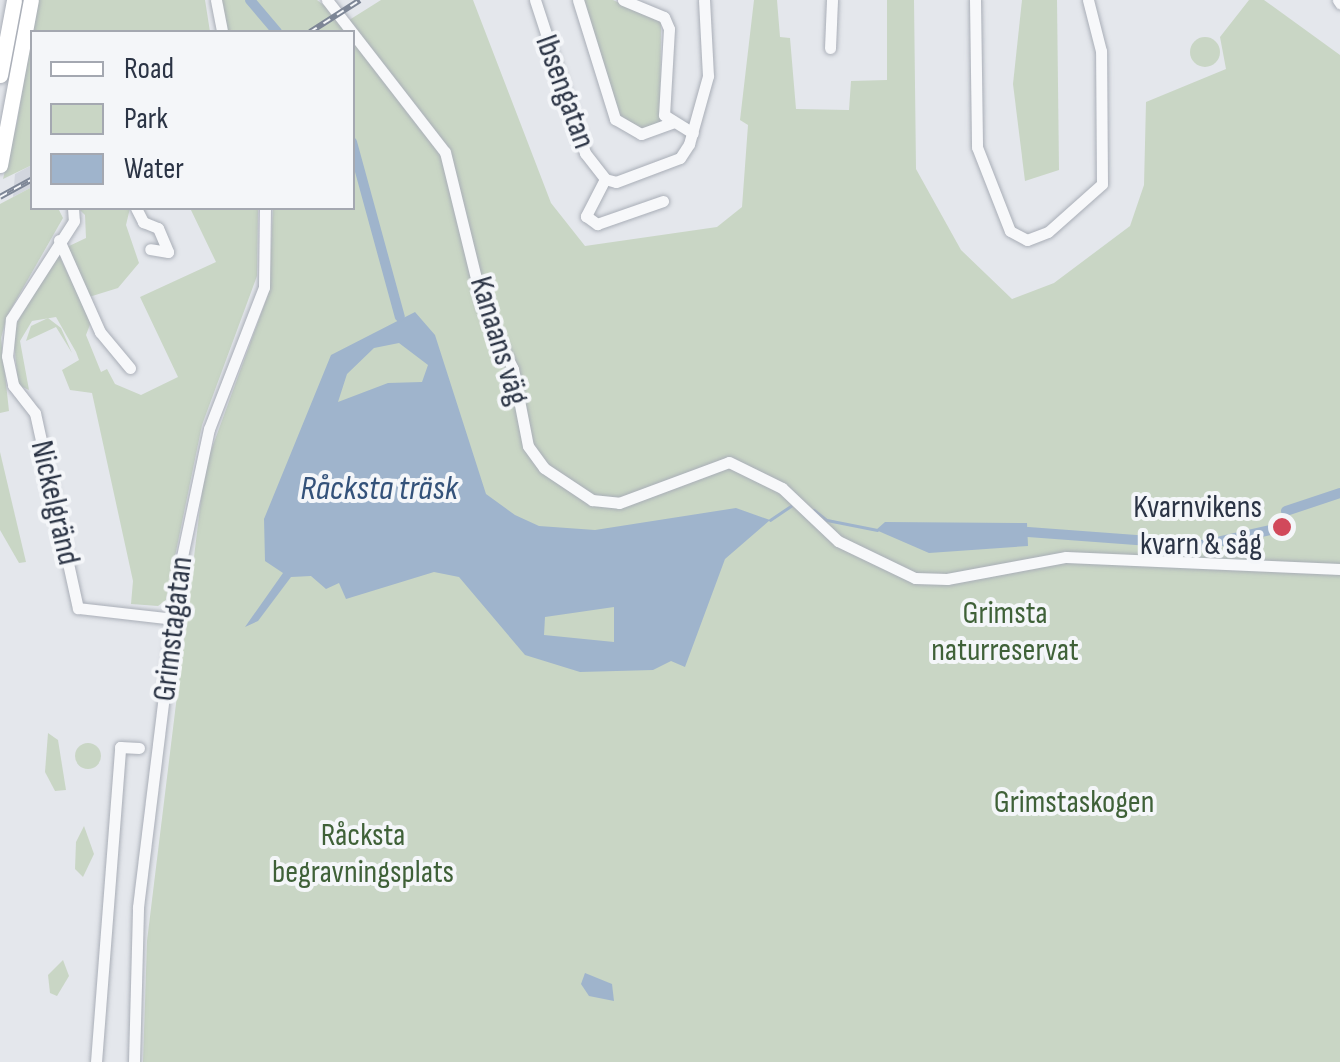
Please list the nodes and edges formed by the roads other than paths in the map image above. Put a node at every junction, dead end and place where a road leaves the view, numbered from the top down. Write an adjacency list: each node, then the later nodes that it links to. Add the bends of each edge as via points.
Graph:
1 (14, 0): 16 (main road)
2 (31, 0): 19 (main road)
3 (216, 0): 12 (street)
4 (327, 0): 13 (street, Kanaans väg)
5 (535, 0): 20 (street, Ibsengatan, via 585,153)
6 (578, 0): 17 (street, Ibsengatan, via 615,119 641,134)
7 (623, 0): 17 (street, via 664,16 664,115)
8 (704, 0): 18 (street, via 708,76)
9 (832, 0): 15 (street)
10 (975, 0): 11 (street, via 976,147 1010,231 1028,240 1048,232 1102,184 1102,51)
11 (1088, 0)
12 (222, 30)
13 (350, 30)
14 (355, 36): 28 (street, Kanaans väg, via 445,152 483,307 513,368 536,461 592,500 619,503 728,462 753,468 838,541 915,578 947,579 1066,557)
15 (830, 48)
16 (0, 75)
17 (672, 123): 18 (street, Ibsengatan)
18 (693, 133): 20 (street, Ibsengatan, via 680,158 616,182)
19 (0, 165)
20 (605, 179): 21 (street, Ibsengatan, via 586,216 597,224)
21 (663, 201)
22 (73, 210): 25 (street, Nickelgränd, via 74,221)
23 (137, 210): 26 (street, via 143,222 158,228 168,252)
24 (264, 210): 29 (street, Grimstagatan, via 264,287 209,429)
25 (60, 240): 27 (street, via 100,332); 29 (street, Nickelgränd, via 10,319 7,356 18,397 34,413 78,608)
26 (150, 249)
27 (130, 368)
28 (1340, 569)
29 (175, 619): 32 (street, Grimstagatan, via 136,923)
30 (138, 748): 31 (street, via 120,746)
31 (96, 1062)
32 (134, 1062)

